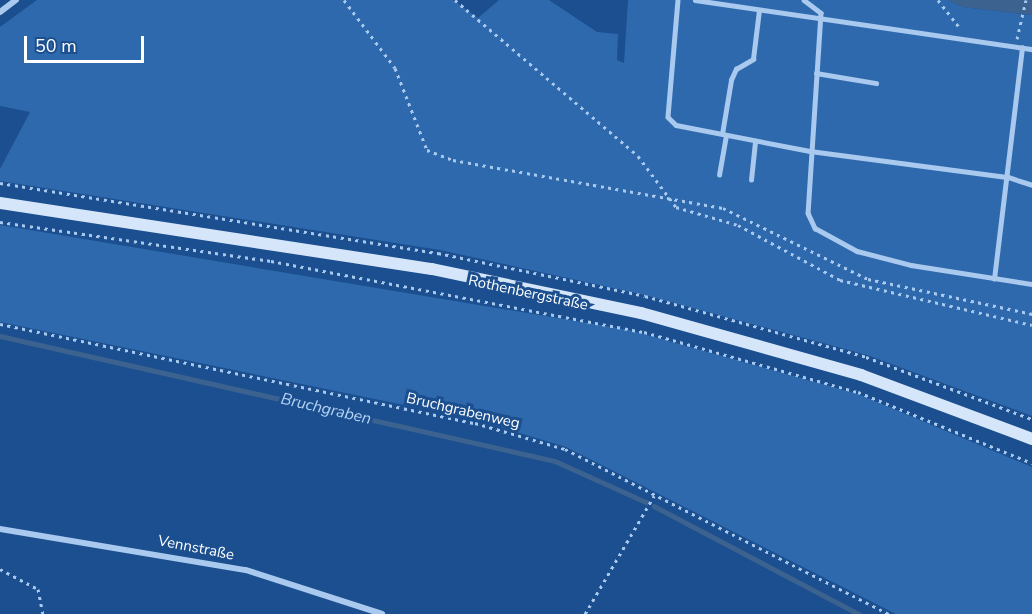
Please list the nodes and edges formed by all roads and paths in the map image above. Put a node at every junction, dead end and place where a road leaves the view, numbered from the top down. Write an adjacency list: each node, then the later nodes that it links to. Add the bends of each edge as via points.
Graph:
1 (16, 0): 10 (street)
2 (344, 0): 24 (path, via 395,68 428,150 453,160)
3 (455, 0): 24 (path, via 638,156)
4 (678, 0): 17 (lane, via 668,117 676,125)
5 (694, 0): 9 (lane)
6 (804, 0): 11 (lane, via 819,7)
7 (938, 0): 12 (path)
8 (1026, 0): 13 (path)
9 (759, 9): 11 (lane); 17 (lane, via 753,59 736,69 731,80)
10 (0, 12)
11 (821, 19): 12 (lane); 15 (lane)
12 (969, 40): 13 (lane)
13 (1019, 47): 14 (lane); 21 (lane)
14 (1032, 49)
15 (816, 74): 16 (lane); 19 (lane)
16 (876, 83)
17 (724, 135): 18 (lane); 20 (lane)
18 (755, 141): 19 (lane); 22 (lane)
19 (810, 151): 21 (lane); 27 (lane, via 808,213 828,239 911,265)
20 (719, 175)
21 (1008, 177): 23 (lane); 27 (lane)
22 (752, 180)
23 (1032, 185)
24 (662, 195): 29 (path, via 742,215 868,279); 31 (path, via 676,207 738,225 840,280)
25 (0, 203): 32 (main road, Rothenbergstraße, via 432,269 641,313 861,375)
26 (0, 222): 33 (path, Rothenbergstraße, via 271,261 644,332 858,392)
27 (994, 279): 28 (lane)
28 (1032, 284)
29 (1032, 314)
30 (0, 324): 34 (path, Bruchgrabenweg, via 475,423 566,449)
31 (1032, 325)
32 (1032, 439)
33 (1032, 463)
34 (654, 496): 39 (path); 40 (path, Bruchgrabenweg)
35 (0, 529): 38 (street, Vennstraße, via 246,570)
36 (0, 569): 37 (path, via 38,589)
37 (43, 614)
38 (382, 614)
39 (585, 614)
40 (889, 614)

